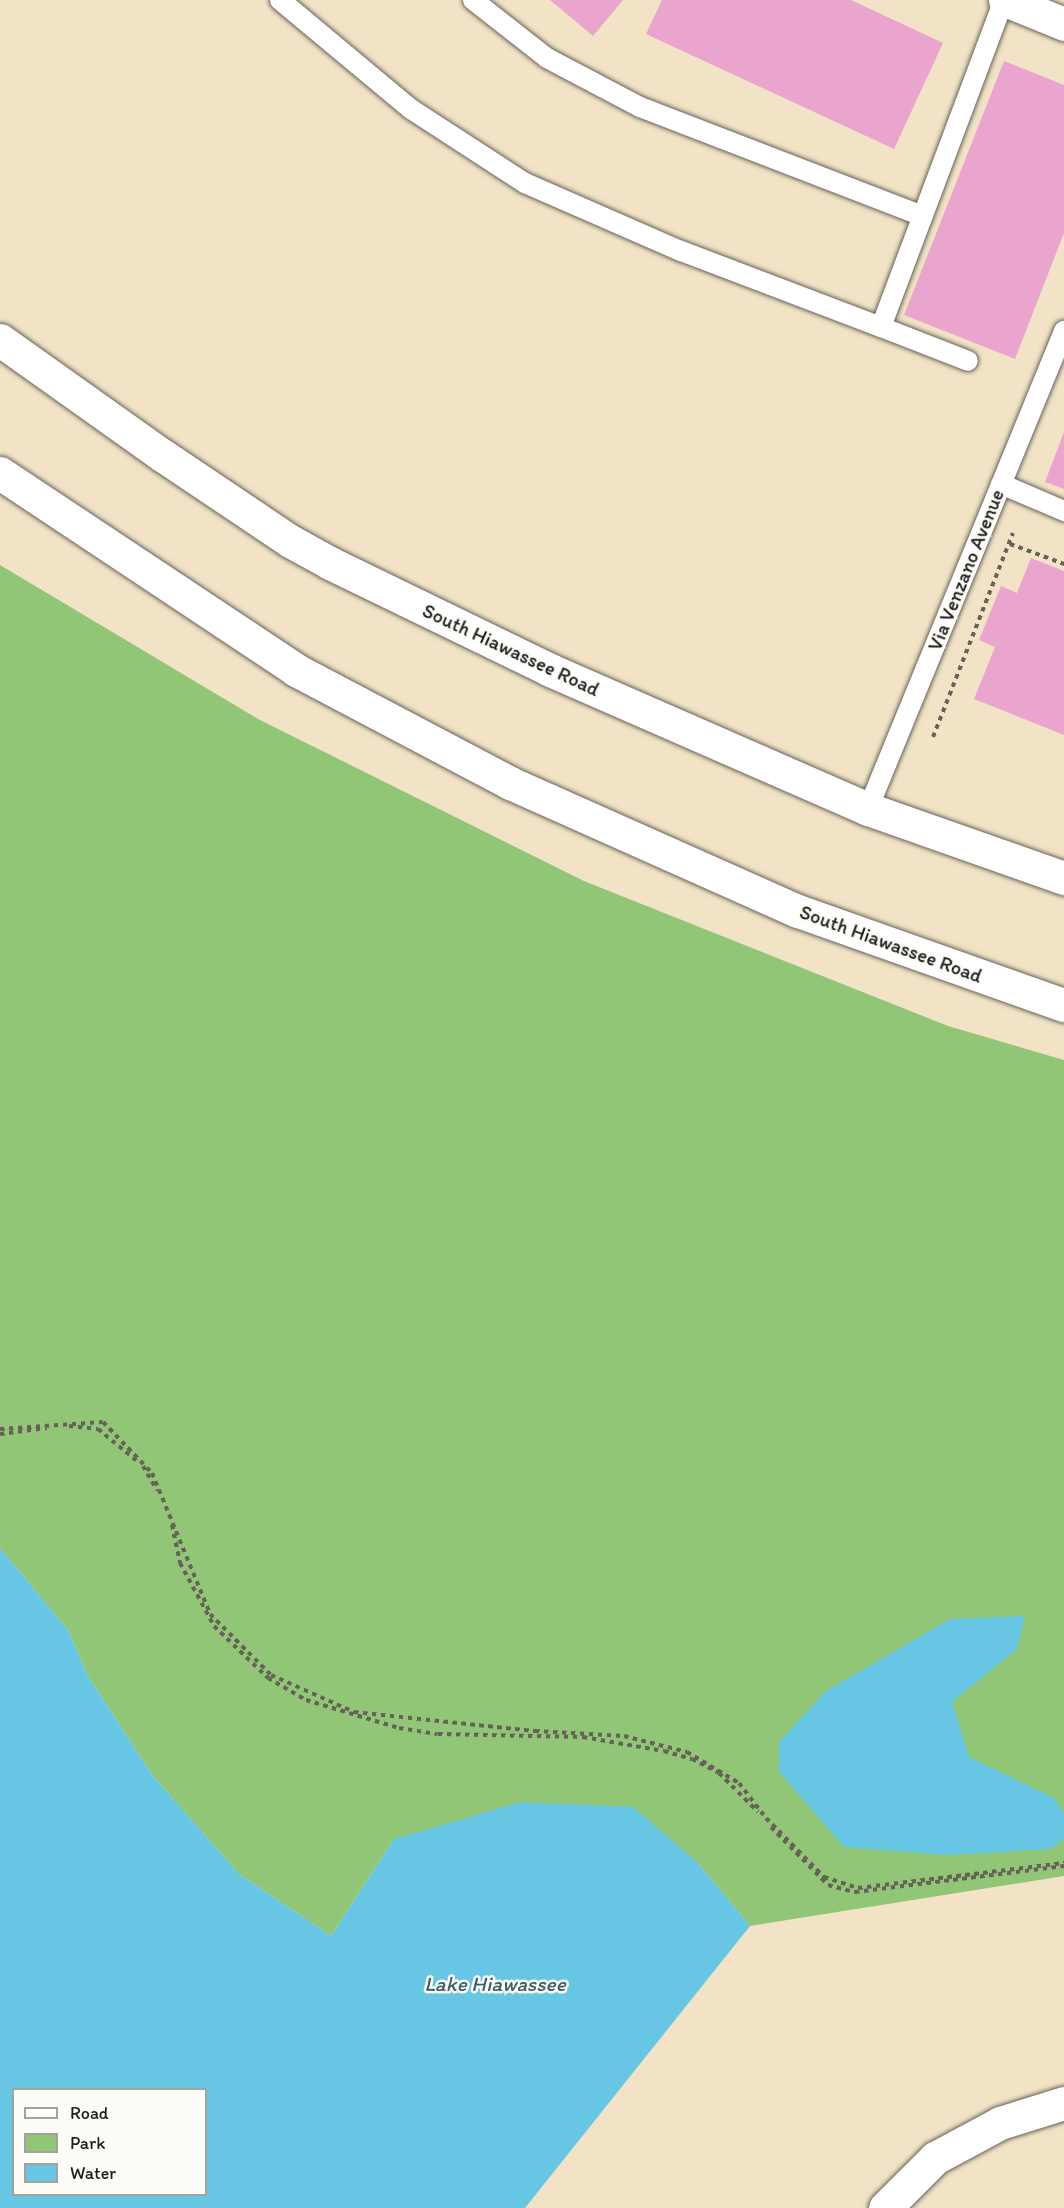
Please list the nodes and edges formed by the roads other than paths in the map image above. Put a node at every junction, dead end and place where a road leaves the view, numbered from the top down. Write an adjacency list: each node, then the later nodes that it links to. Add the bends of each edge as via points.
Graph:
1 (280, 0): 6 (lane, via 411,109 525,183 681,251)
2 (473, 0): 5 (lane, via 547,58 640,107)
3 (1005, 0): 4 (street); 5 (lane)
4 (1064, 24)
5 (923, 216): 6 (lane)
6 (880, 327): 9 (lane)
7 (1064, 331): 11 (lane, Via Venzano Avenue)
8 (0, 340): 13 (street, South Hiawassee Road, via 172,462 330,563 550,670)
9 (968, 361)
10 (0, 473): 15 (street, South Hiawassee Road, via 296,670 510,783 798,911)
11 (1001, 484): 12 (lane); 13 (lane, Via Venzano Avenue)
12 (1064, 511)
13 (868, 809): 14 (street, South Hiawassee Road)
14 (1064, 878)
15 (1064, 1005)
16 (1064, 2103): 17 (street, via 1000,2123 935,2158)
17 (885, 2208)

